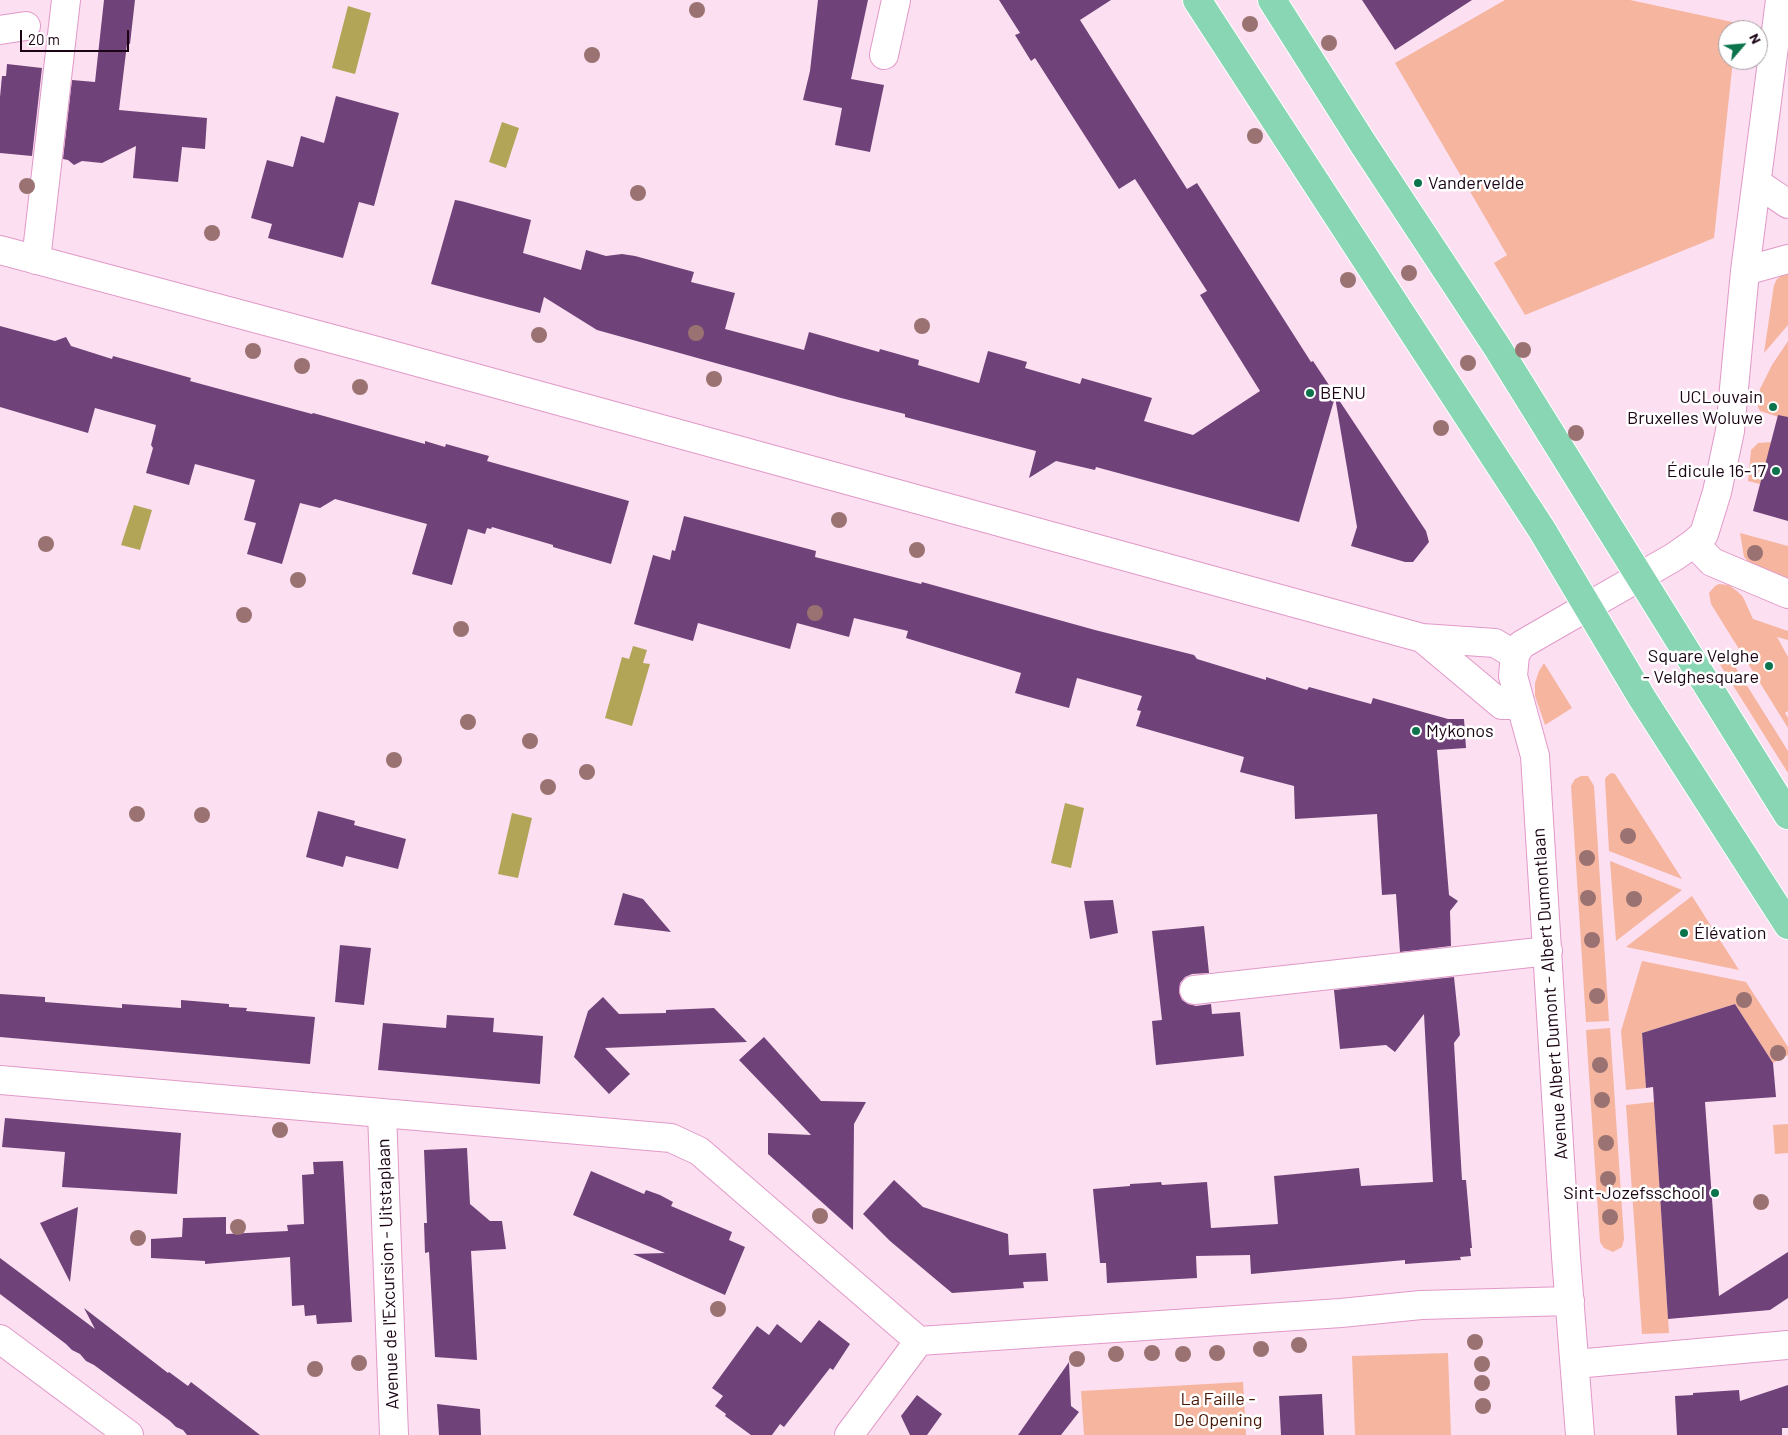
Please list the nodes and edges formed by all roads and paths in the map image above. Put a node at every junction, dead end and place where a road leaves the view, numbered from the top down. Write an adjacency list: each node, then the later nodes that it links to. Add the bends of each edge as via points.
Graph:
1 (66, 0): 11 (street)
2 (896, 0): 6 (street)
3 (1197, 0): 16 (main road, via 1542,530)
4 (1272, 0): 14 (main road, via 1497,347)
5 (1780, 0): 7 (street)
6 (884, 55)
7 (1757, 183): 8 (street); 12 (street)
8 (1788, 204)
9 (0, 250): 11 (street)
10 (1788, 259): 12 (street)
11 (36, 260): 17 (street)
12 (1745, 272): 13 (street, via 1730,431 1704,534)
13 (1694, 543): 14 (street); 15 (street, via 1712,562)
14 (1640, 576): 16 (street); 20 (main road)
15 (1788, 594)
16 (1588, 606): 18 (street, via 1521,645); 21 (main road, via 1642,698)
17 (1422, 638): 18 (street, via 1495,643); 19 (street, via 1502,704)
18 (1515, 656): 19 (street, Avenue Albert Dumont - Albert Dumontlaan, via 1513,676)
19 (1520, 705): 22 (street, Avenue Albert Dumont - Albert Dumontlaan, via 1535,756)
20 (1788, 815)
21 (1788, 925)
22 (1548, 951): 23 (street); 26 (street, Avenue Albert Dumont - Albert Dumontlaan)
23 (1194, 990)
24 (0, 1080): 25 (street)
25 (382, 1113): 28 (street, via 671,1138 699,1151); 32 (street, Avenue de l'Excursion - Uitstaplaan)
26 (1570, 1300): 28 (street, via 1421,1305); 30 (street, Avenue Albert Dumont - Albert Dumontlaan)
27 (0, 1339): 31 (street)
28 (918, 1341): 33 (street)
29 (1788, 1345): 30 (street)
30 (1575, 1364): 34 (street, Avenue Albert Dumont - Albert Dumontlaan)
31 (129, 1435)
32 (394, 1435)
33 (849, 1435)
34 (1580, 1435)

